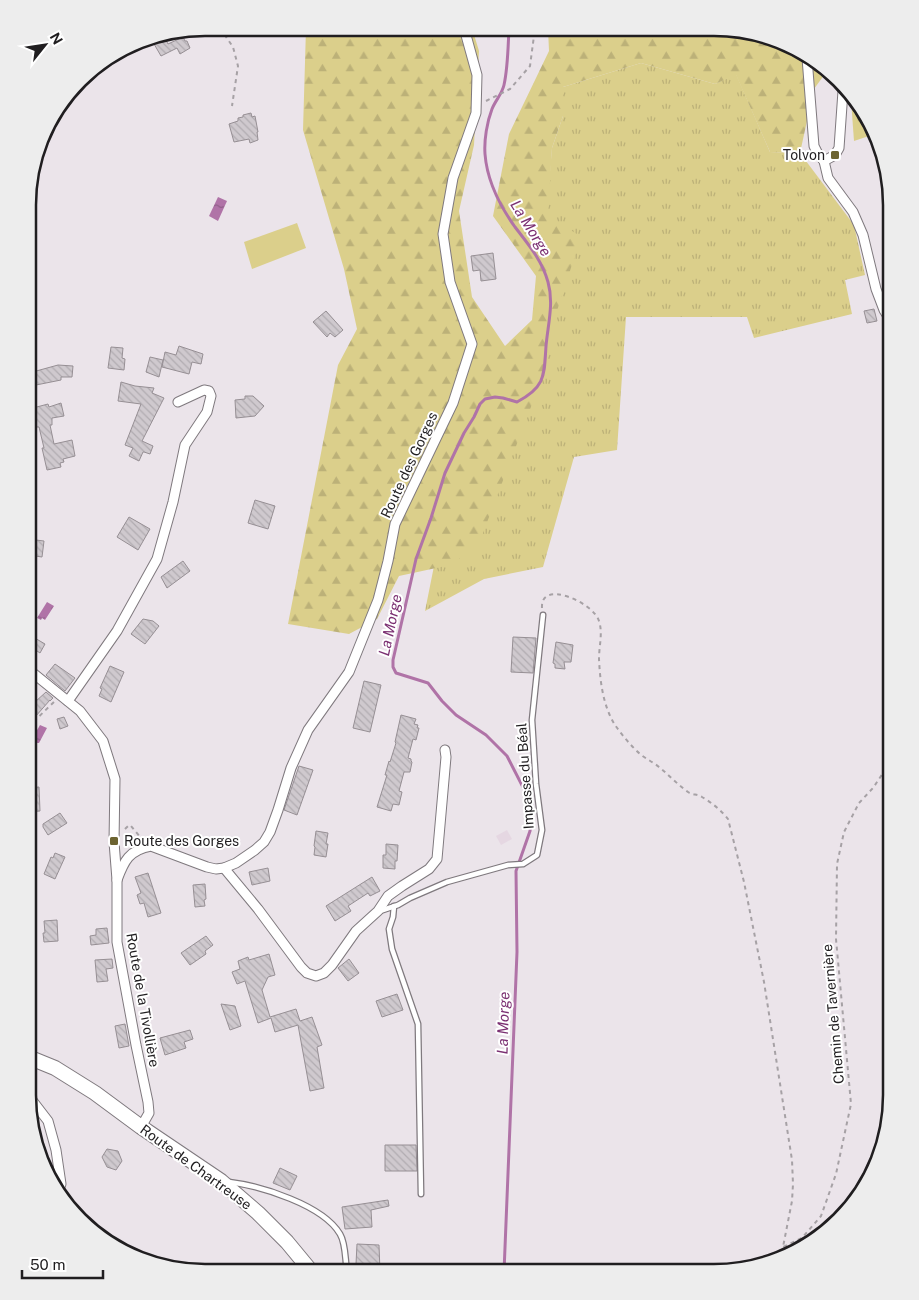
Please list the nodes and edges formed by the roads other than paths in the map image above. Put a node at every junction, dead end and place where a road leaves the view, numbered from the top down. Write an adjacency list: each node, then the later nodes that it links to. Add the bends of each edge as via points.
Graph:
1 (466, 36): 11 (street, Route des Gorges, via 477,75 476,113 453,178 443,234 450,282 472,344 453,403 395,524 378,600 349,672 308,730 290,768 278,810 264,842 246,857)
2 (808, 65): 4 (street, via 814,146)
3 (843, 96): 4 (street, via 836,155)
4 (824, 161): 5 (street, via 828,178 853,212 863,234)
5 (883, 307)
6 (178, 402): 9 (street, via 204,390 211,396 207,412 185,445 157,559 117,631)
7 (543, 615): 13 (lane, Impasse du Béal, via 532,720 542,830 537,855 523,864 447,882)
8 (36, 675): 9 (street, Route de la Tivollière)
9 (64, 698): 12 (street, Route de la Tivollière, via 80,711 103,741 115,779)
10 (445, 750): 14 (street, via 437,859 429,869 388,896)
11 (224, 868): 12 (street, via 207,867 151,846 129,857); 14 (street, via 301,967 316,976 332,965 356,931)
12 (117, 880): 19 (street, Route de la Tivollière, via 117,942 148,1102 149,1113)
13 (394, 906): 14 (lane, Impasse du Béal); 22 (lane, via 389,929 392,950 418,1024)
14 (378, 911)
15 (36, 1060): 17 (main road, Route de Chartreuse)
16 (36, 1070): 17 (main road, Route de Chartreuse)
17 (95, 1093): 19 (main road, Route de Chartreuse)
18 (37, 1107): 20 (street, via 48,1121)
19 (141, 1127): 21 (main road, Route de Chartreuse)
20 (61, 1181)
21 (220, 1181): 23 (main road, Route de Chartreuse, via 258,1213); 24 (lane, via 278,1194 324,1216 341,1235)
22 (421, 1194)
23 (305, 1264)
24 (346, 1264)

